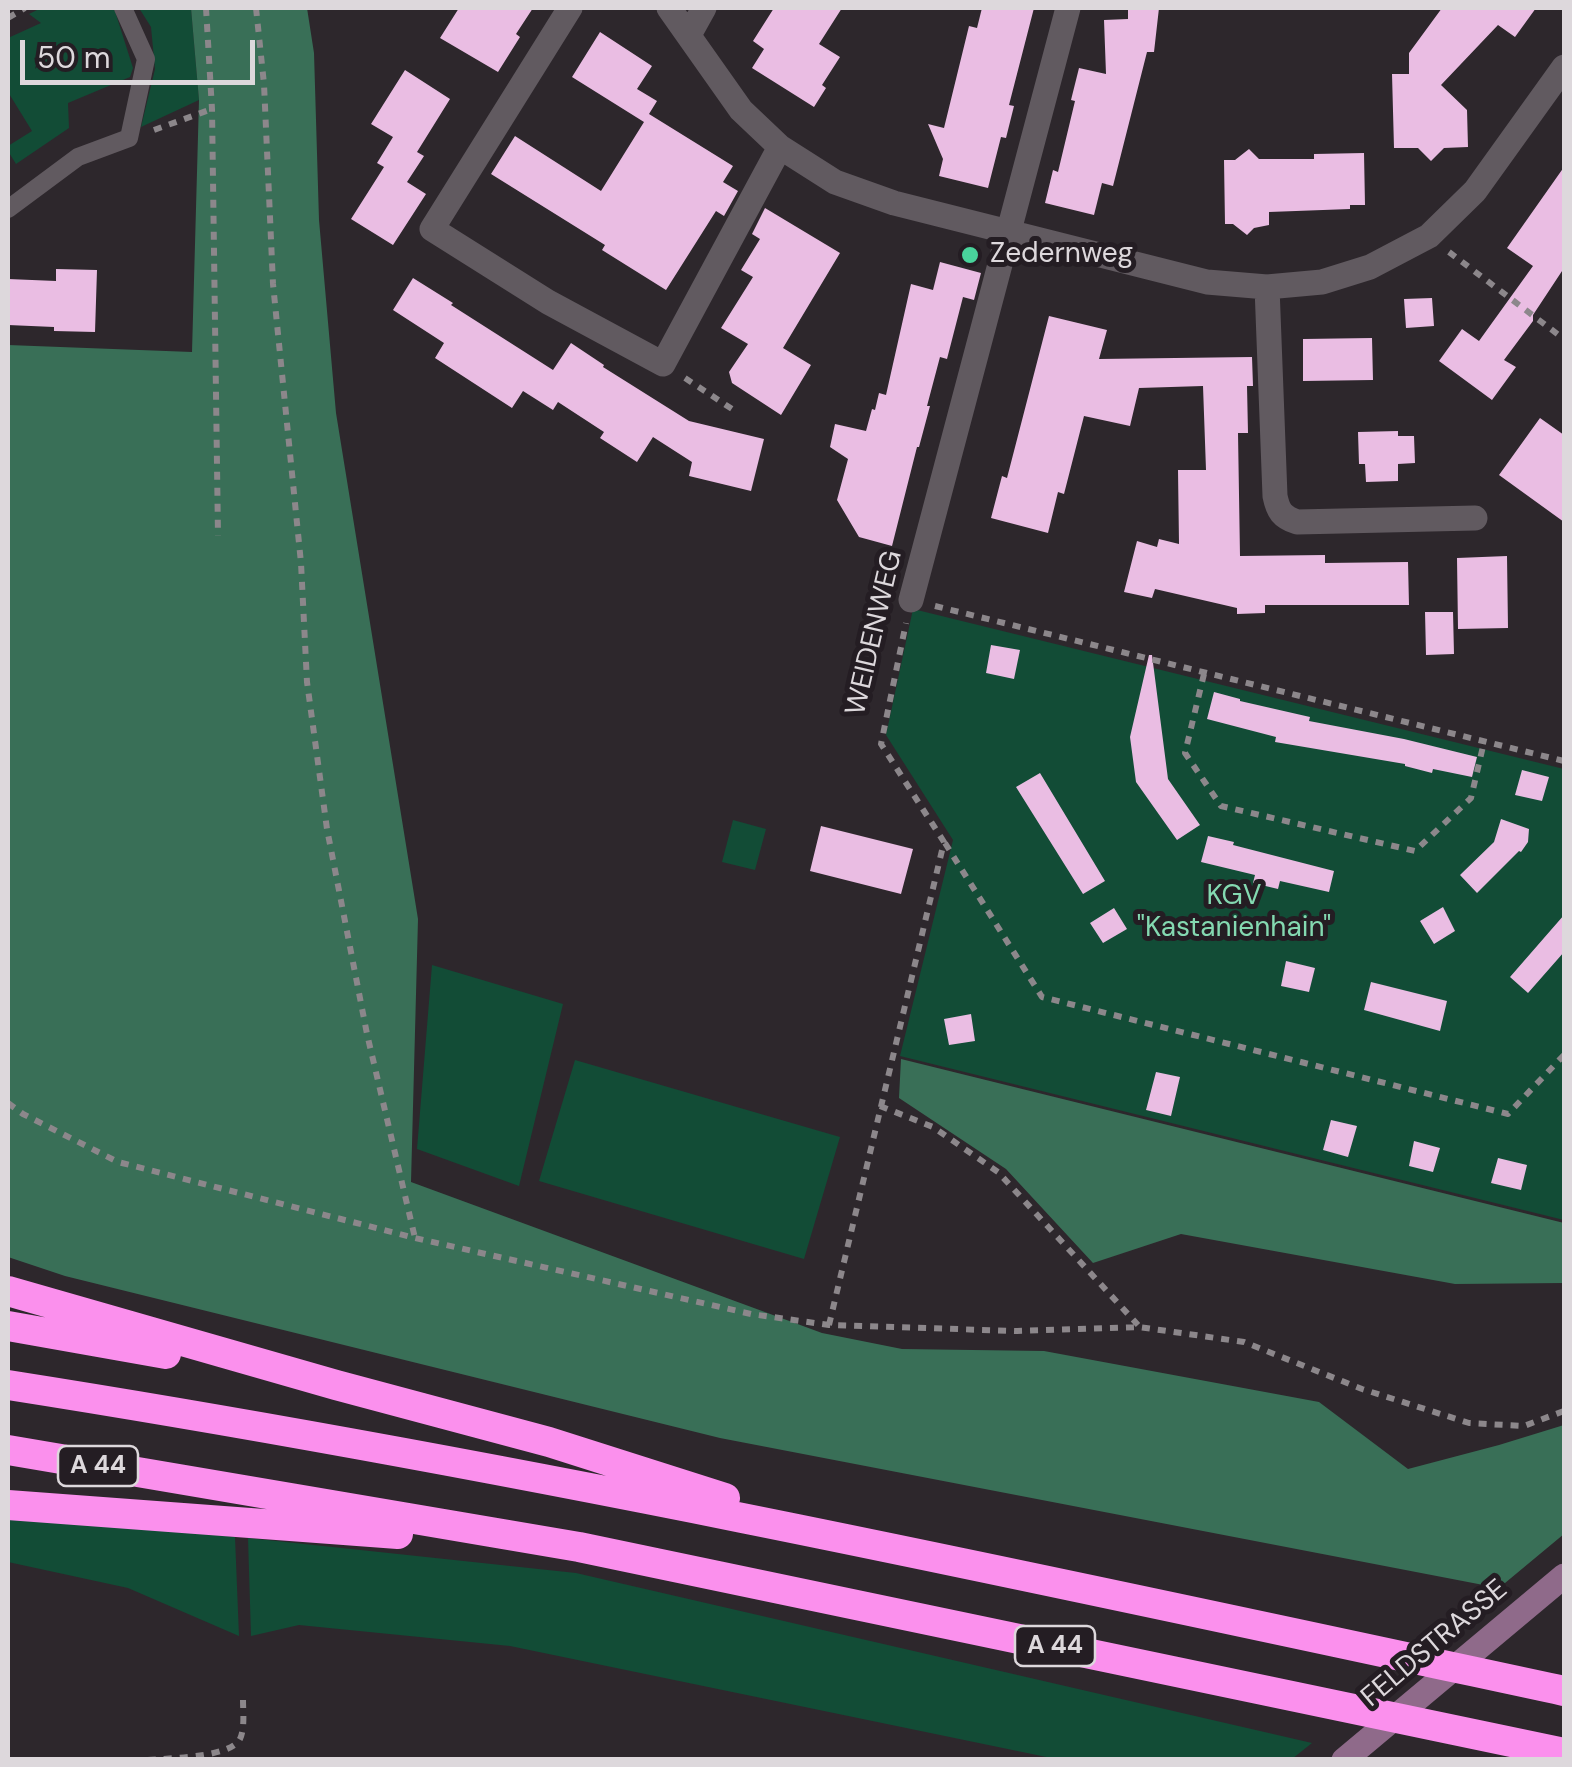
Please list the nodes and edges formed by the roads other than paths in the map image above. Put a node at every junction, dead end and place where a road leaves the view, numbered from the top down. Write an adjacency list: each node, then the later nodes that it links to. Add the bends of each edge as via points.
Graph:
1 (124, 8): 9 (lane, via 146,59 129,138 78,157)
2 (570, 8): 8 (street, via 432,229 663,364)
3 (670, 8): 6 (street)
4 (704, 8): 6 (street)
5 (1068, 8): 10 (street)
6 (689, 34): 8 (street, via 741,110)
7 (1564, 67): 11 (street, via 1475,191 1428,236 1370,268)
8 (780, 147): 10 (street, via 835,182)
9 (8, 210)
10 (1009, 233): 11 (street, via 1207,282); 13 (street, WEIDENWEG)
11 (1266, 288): 12 (street, via 1275,496 1285,518)
12 (1475, 518)
13 (911, 600)
14 (8, 1291): 17 (highway)
15 (8, 1326): 17 (highway)
16 (8, 1385): 20 (highway, A 44)
17 (336, 1385): 20 (highway, via 549,1442)
18 (8, 1450): 21 (highway, A 44)
19 (8, 1505): 21 (highway)
20 (858, 1540): 23 (highway, A 44)
21 (579, 1547): 24 (highway, A 44)
22 (1564, 1576): 25 (main road, FELDSTRASSE)
23 (1564, 1691)
24 (1564, 1753)
25 (1344, 1760)

